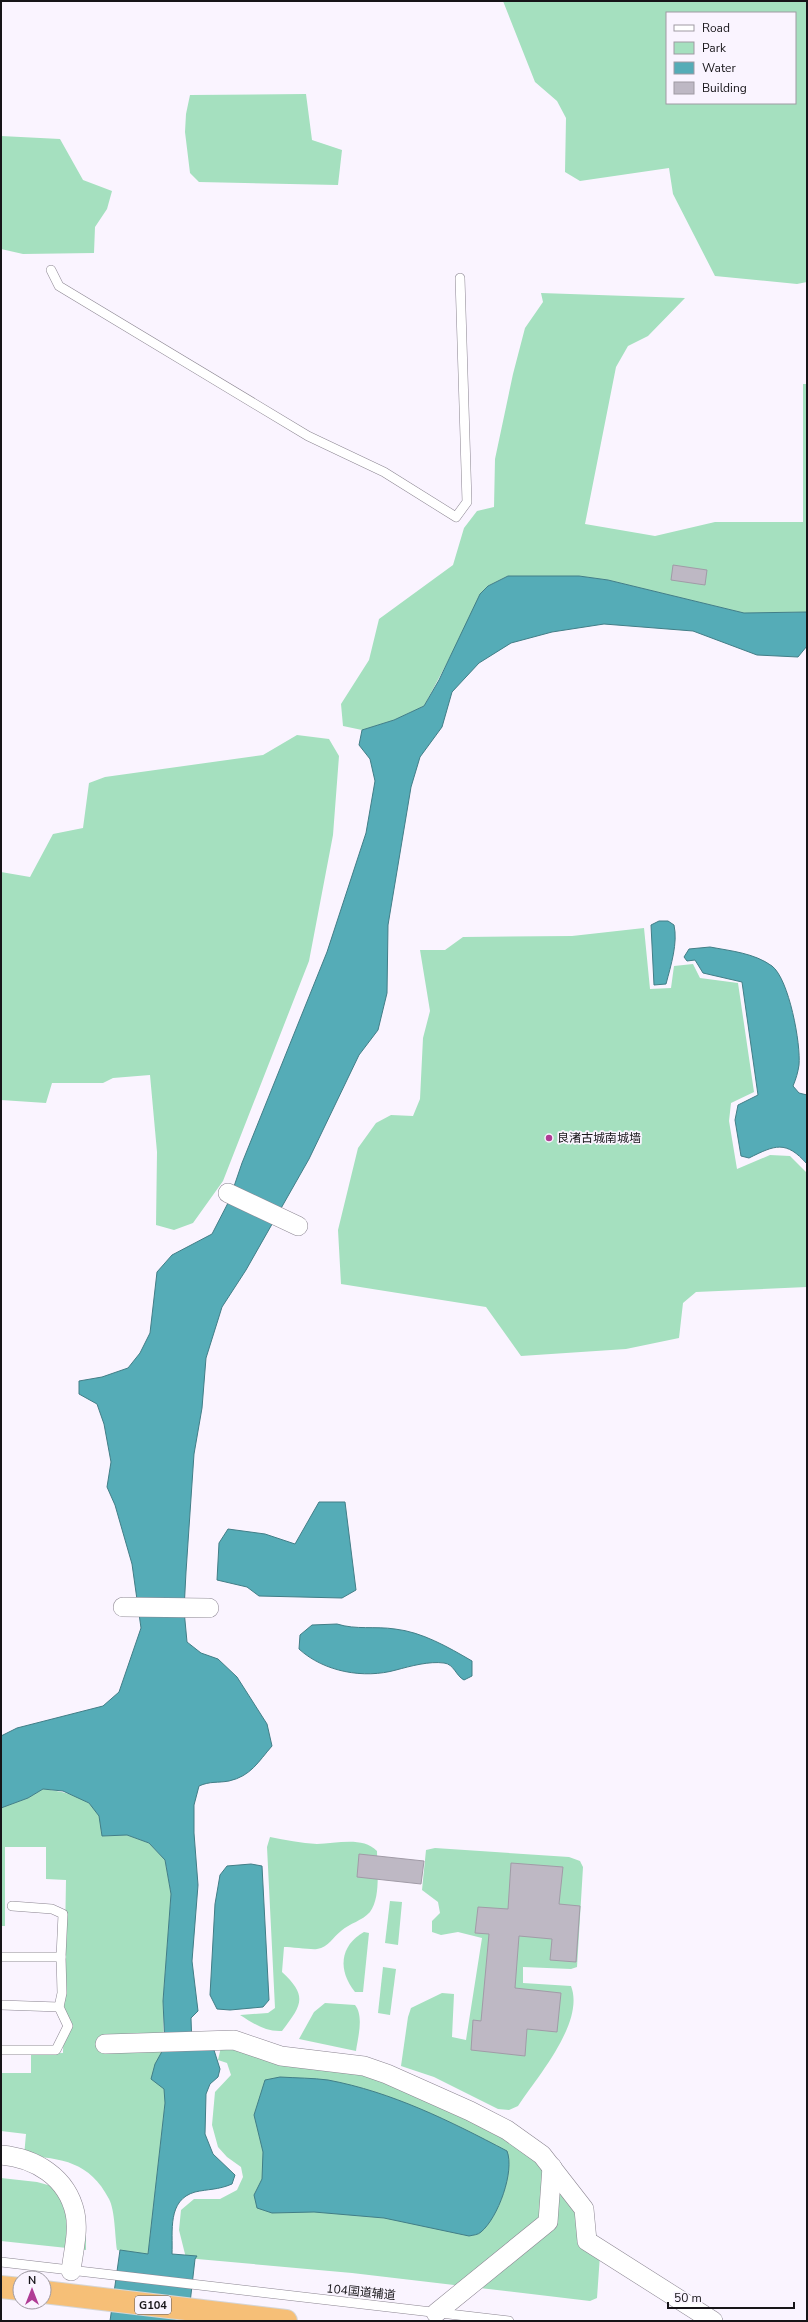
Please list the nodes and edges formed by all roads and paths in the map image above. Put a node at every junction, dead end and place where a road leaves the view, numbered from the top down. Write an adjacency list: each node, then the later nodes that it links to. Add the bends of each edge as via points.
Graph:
1 (51, 270): 2 (lane, via 59,286 308,436 384,472 456,517 467,502)
2 (460, 278)
3 (228, 1193): 4 (street)
4 (298, 1226)
5 (123, 1607): 6 (street)
6 (209, 1608)
7 (12, 1906): 9 (lane, via 52,1909 63,1914)
8 (1, 1957): 9 (lane)
9 (61, 1957): 11 (lane, via 62,1993)
10 (1, 2005): 11 (lane)
11 (59, 2007): 13 (lane, via 68,2026 56,2050)
12 (105, 2044): 15 (street, via 234,2040 281,2056 364,2066 470,2111 507,2130 542,2155)
13 (1, 2050)
14 (1, 2154): 17 (street, via 44,2168 58,2180 70,2200 75,2213 76,2229)
15 (552, 2167): 21 (street, via 548,2222); 24 (street, via 584,2209 587,2241)
16 (1, 2262): 17 (lane, 104国道辅道)
17 (71, 2271): 21 (lane, 104国道辅道)
18 (1, 2287): 19 (highway)
19 (12, 2288)
20 (52, 2293): 22 (highway, G104)
21 (436, 2313): 23 (lane, 104国道辅道)
22 (286, 2321)
23 (509, 2321)
24 (713, 2321)

